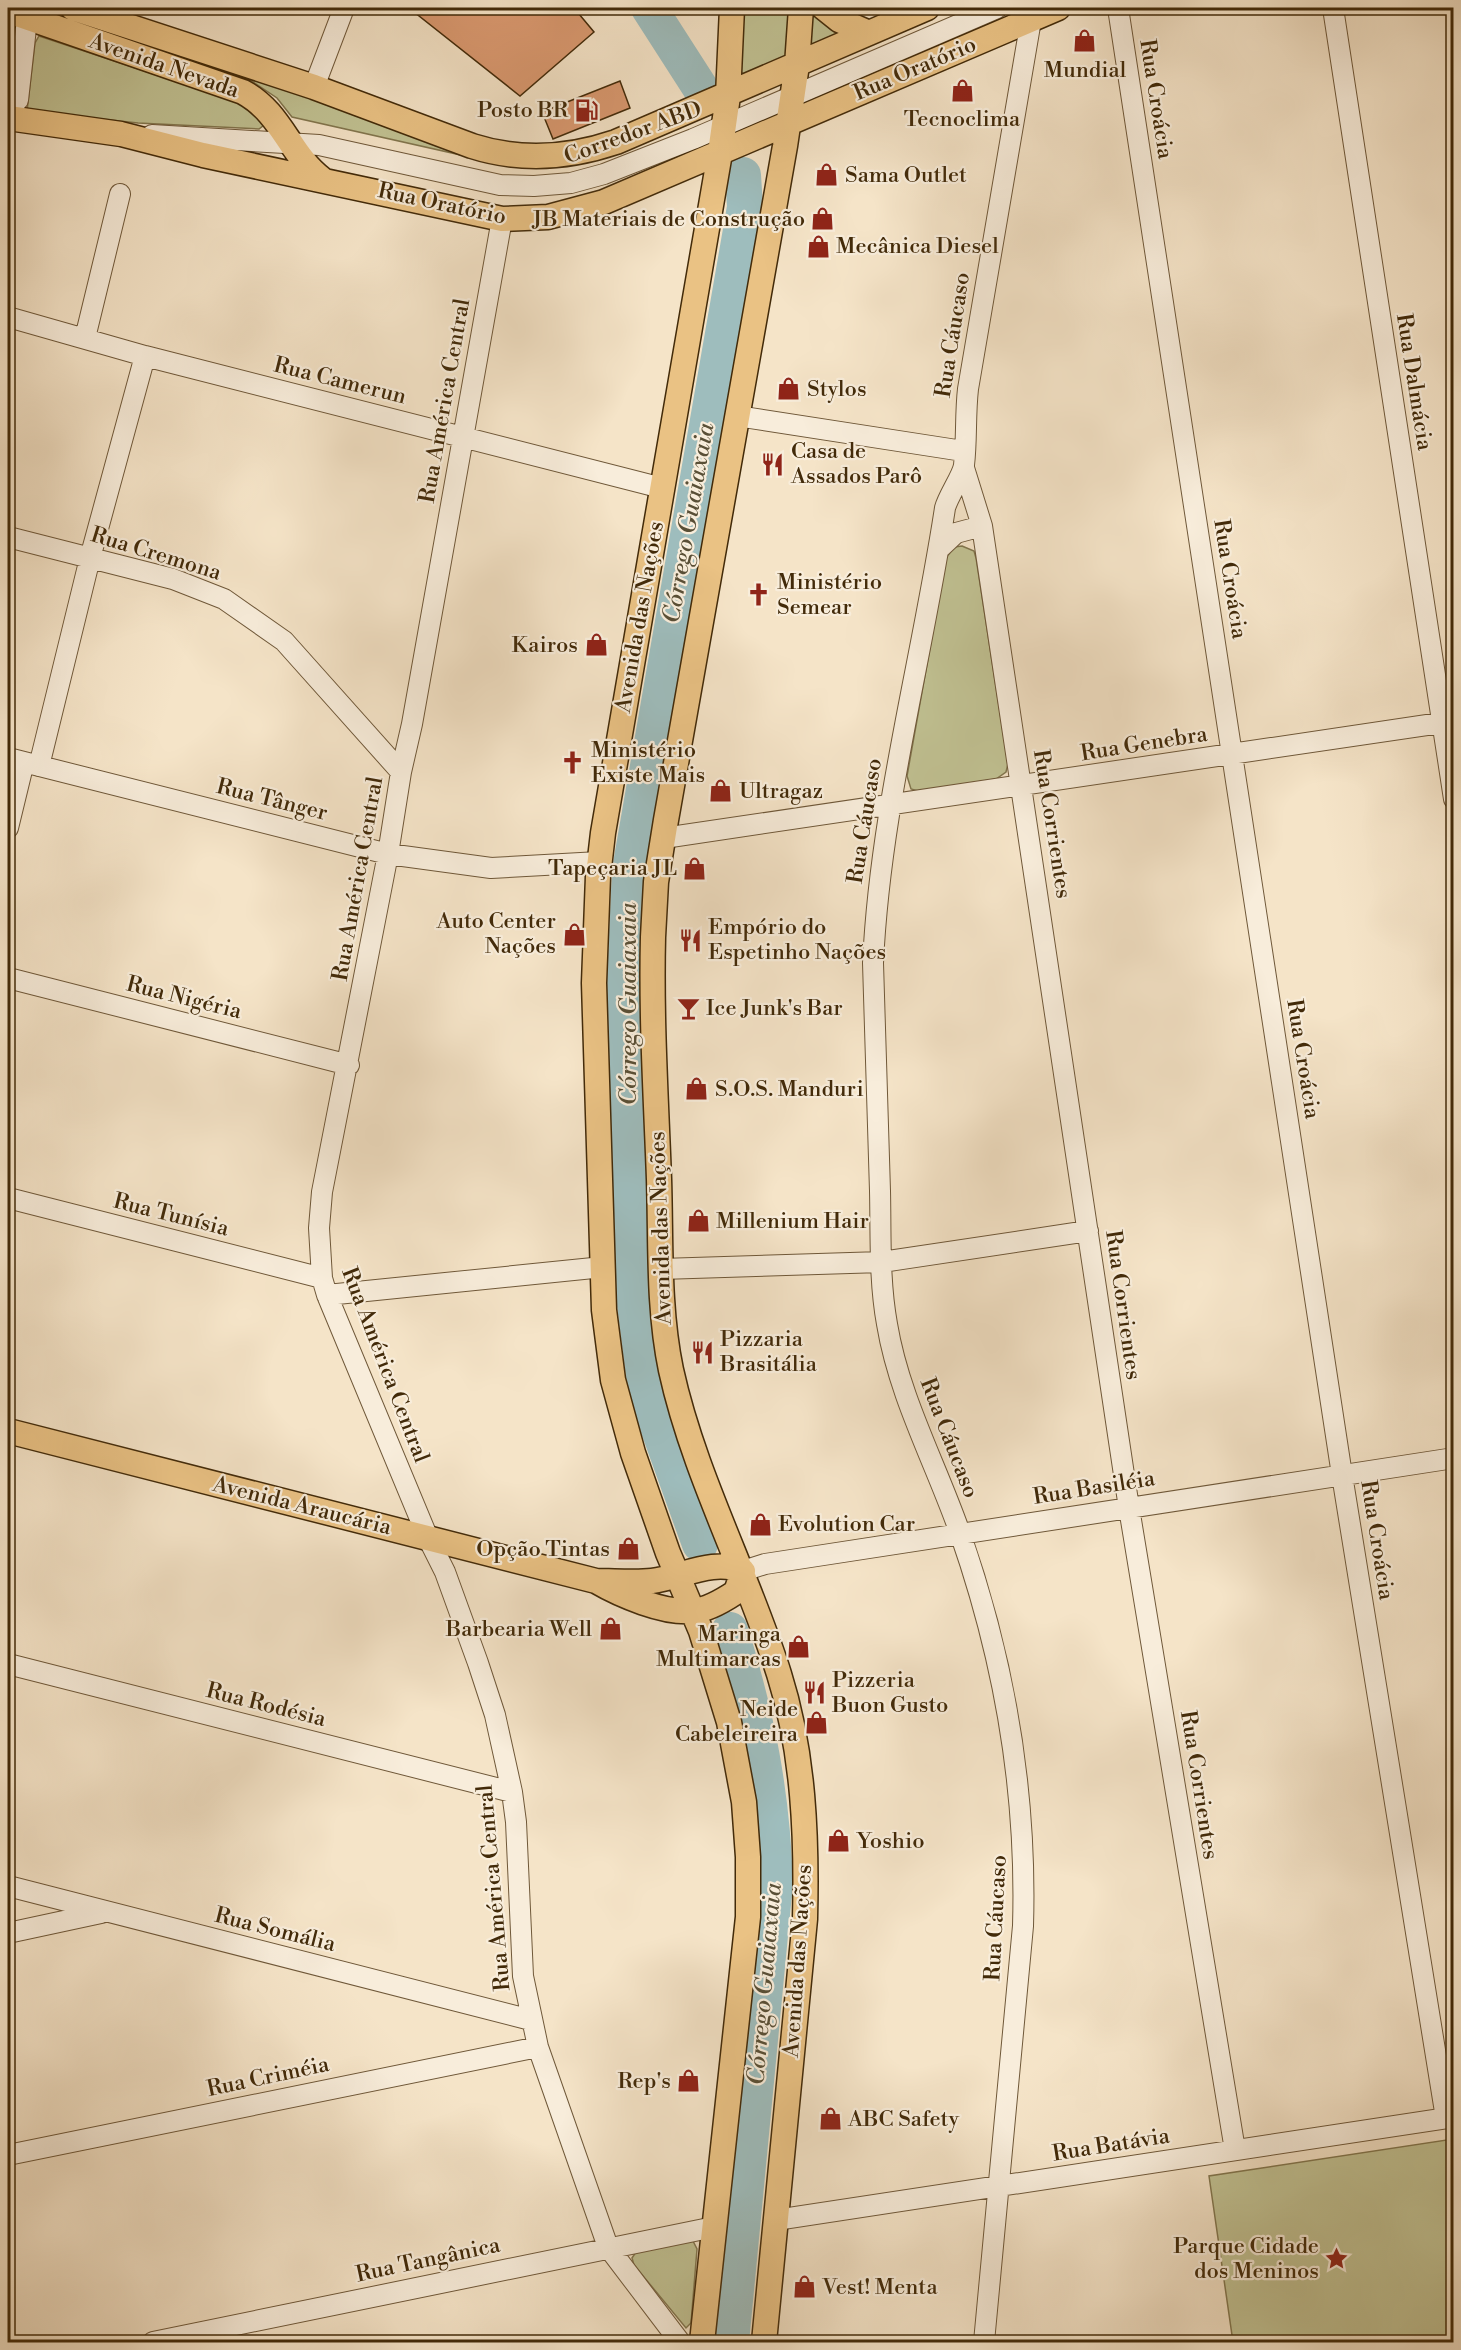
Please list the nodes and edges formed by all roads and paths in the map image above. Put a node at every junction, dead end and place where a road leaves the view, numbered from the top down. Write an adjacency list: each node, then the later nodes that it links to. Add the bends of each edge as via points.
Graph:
1 (74, 8): 15 (main road, Avenida Nevada)
2 (344, 8): 15 (street)
3 (732, 8): 16 (main road, Avenida das Nações)
4 (801, 8): 14 (main road, Avenida das Nações)
5 (824, 8): 13 (main road, via 839,20)
6 (927, 8): 13 (main road)
7 (997, 8): 17 (street, Corredor ABD)
8 (1058, 8): 12 (main road, Rua Oratório)
9 (1118, 8): 39 (street, Rua Croácia)
10 (1333, 8): 38 (street, Rua Dalmácia)
11 (17, 15): 18 (street); 22 (main road, Avenida Nevada, via 243,92 266,108)
12 (1031, 20): 19 (main road, Rua Oratório); 32 (street, Rua Cáucaso, via 968,390)
13 (868, 33): 14 (main road)
14 (797, 65): 16 (main road); 17 (main road, Avenida das Nações)
15 (314, 87): 16 (main road, via 472,146 525,156 598,148)
16 (728, 96): 20 (main road, Avenida das Nações)
17 (792, 96): 19 (main road, Avenida das Nações); 20 (street, Corredor ABD)
18 (13, 109): 21 (main road, Rua Oratório)
19 (787, 124): 23 (main road, Rua Oratório); 30 (main road, Avenida das Nações)
20 (724, 125): 22 (street, Corredor ABD, via 604,174 553,186 500,185 340,149); 23 (main road, Avenida das Nações)
21 (122, 134): 22 (street, Corredor ABD); 24 (main road, Rua Oratório)
22 (291, 142): 24 (main road, Avenida Nevada, via 303,161)
23 (720, 153): 26 (main road, Rua Oratório, via 584,209 548,217); 33 (main road, Avenida das Nações)
24 (322, 179): 26 (main road, Rua Oratório)
25 (120, 194): 28 (street)
26 (502, 219): 31 (street, Rua América Central)
27 (8, 317): 28 (street, Rua Camerun)
28 (85, 338): 29 (street, Rua Camerun)
29 (145, 356): 31 (street, Rua Camerun); 37 (street)
30 (737, 416): 32 (street); 46 (main road, Avenida das Nações)
31 (463, 438): 33 (street, Rua Camerun); 41 (street, Rua América Central)
32 (964, 460): 34 (street, Rua Corrientes); 36 (street, Rua Cáucaso, via 949,492)
33 (662, 488): 48 (main road, Avenida das Nações)
34 (982, 526): 36 (street, via 956,533); 42 (street, Rua Corrientes)
35 (8, 537): 37 (street, Rua Cremona)
36 (939, 549): 44 (street, Rua Cáucaso)
37 (90, 558): 40 (street); 41 (street, Rua Cremona, via 173,579 246,612 298,655)
38 (1448, 722): 39 (street, Rua Genebra); 43 (street, Rua Dalmácia)
39 (1232, 755): 42 (street, Rua Genebra); 59 (street, Rua Croácia)
40 (24, 762): 45 (street); 47 (street, Rua Tânger)
41 (401, 772): 47 (street, Rua América Central)
42 (1022, 787): 44 (street, Rua Genebra); 52 (street, Rua Corrientes)
43 (1454, 799)
44 (891, 807): 46 (street, Rua Genebra); 53 (street, Rua Cáucaso, via 874,927 873,963)
45 (8, 828)
46 (664, 838): 55 (main road, Avenida das Nações, via 654,901 652,968)
47 (388, 854): 48 (street, Rua Tânger, via 491,868); 50 (street, Rua América Central)
48 (599, 862): 54 (main road, Avenida das Nações, via 594,983)
49 (8, 978): 50 (street, Rua Nigéria)
50 (349, 1065): 56 (street, Rua América Central, via 321,1192 319,1228)
51 (8, 1198): 56 (street, Rua Tunísia)
52 (1088, 1231): 53 (street); 60 (street, Rua Corrientes)
53 (882, 1263): 55 (street); 61 (street, Rua Cáucaso, via 894,1357)
54 (603, 1267): 56 (street); 63 (main road, Avenida das Nações, via 608,1347 615,1390 633,1453)
55 (661, 1269): 64 (main road, Avenida das Nações, via 666,1343 681,1408)
56 (325, 1287): 62 (street, Rua América Central)
57 (8, 1431): 62 (main road, Avenida Araucária)
58 (1454, 1458): 59 (street, Rua Basiléia)
59 (1342, 1475): 60 (street, Rua Basiléia); 74 (street, Rua Croácia)
60 (1129, 1508): 61 (street, Rua Basiléia); 75 (street, Rua Corrientes)
61 (960, 1533): 64 (street, Rua Basiléia, via 765,1564); 77 (street, Rua Cáucaso, via 996,1652 1024,1859 1023,1926)
62 (428, 1538): 65 (main road, Avenida Araucária); 68 (street, Rua América Central, via 495,1715)
63 (699, 1570): 64 (main road, Avenida Araucária); 65 (main road, Avenida Araucária, via 650,1581); 66 (main road, Avenida das Nações)
64 (743, 1571): 66 (main road, via 736,1592); 78 (main road, Avenida das Nações, via 789,1709 806,1849 805,1919)
65 (596, 1581): 66 (main road, Avenida Araucária, via 630,1598 661,1607)
66 (710, 1605): 79 (main road, Avenida das Nações, via 719,1684 744,1802 748,1857 746,1935)
67 (8, 1664): 68 (street, Rua Rodésia)
68 (512, 1792): 72 (street, Rua América Central, via 523,1976)
69 (8, 1886): 70 (street, Rua Somália)
70 (107, 1911): 71 (street); 72 (street, Rua Somália)
71 (8, 1933)
72 (531, 2020): 73 (street, Rua América Central)
73 (537, 2046): 76 (street, Rua Criméia); 80 (street, Rua América Central)
74 (1450, 2117): 75 (street, Rua Batávia)
75 (1235, 2150): 77 (street, Rua Batávia)
76 (8, 2155)
77 (999, 2186): 78 (street, Rua Batávia); 85 (street, Rua Cáucaso)
78 (776, 2220): 84 (main road, Avenida das Nações)
79 (714, 2227): 80 (street, Rua Tangânica); 83 (main road, Avenida das Nações)
80 (608, 2247): 81 (street, Rua Tangânica); 82 (street, Rua América Central)
81 (153, 2343)
82 (680, 2343)
83 (702, 2343)
84 (764, 2343)
85 (984, 2343)

